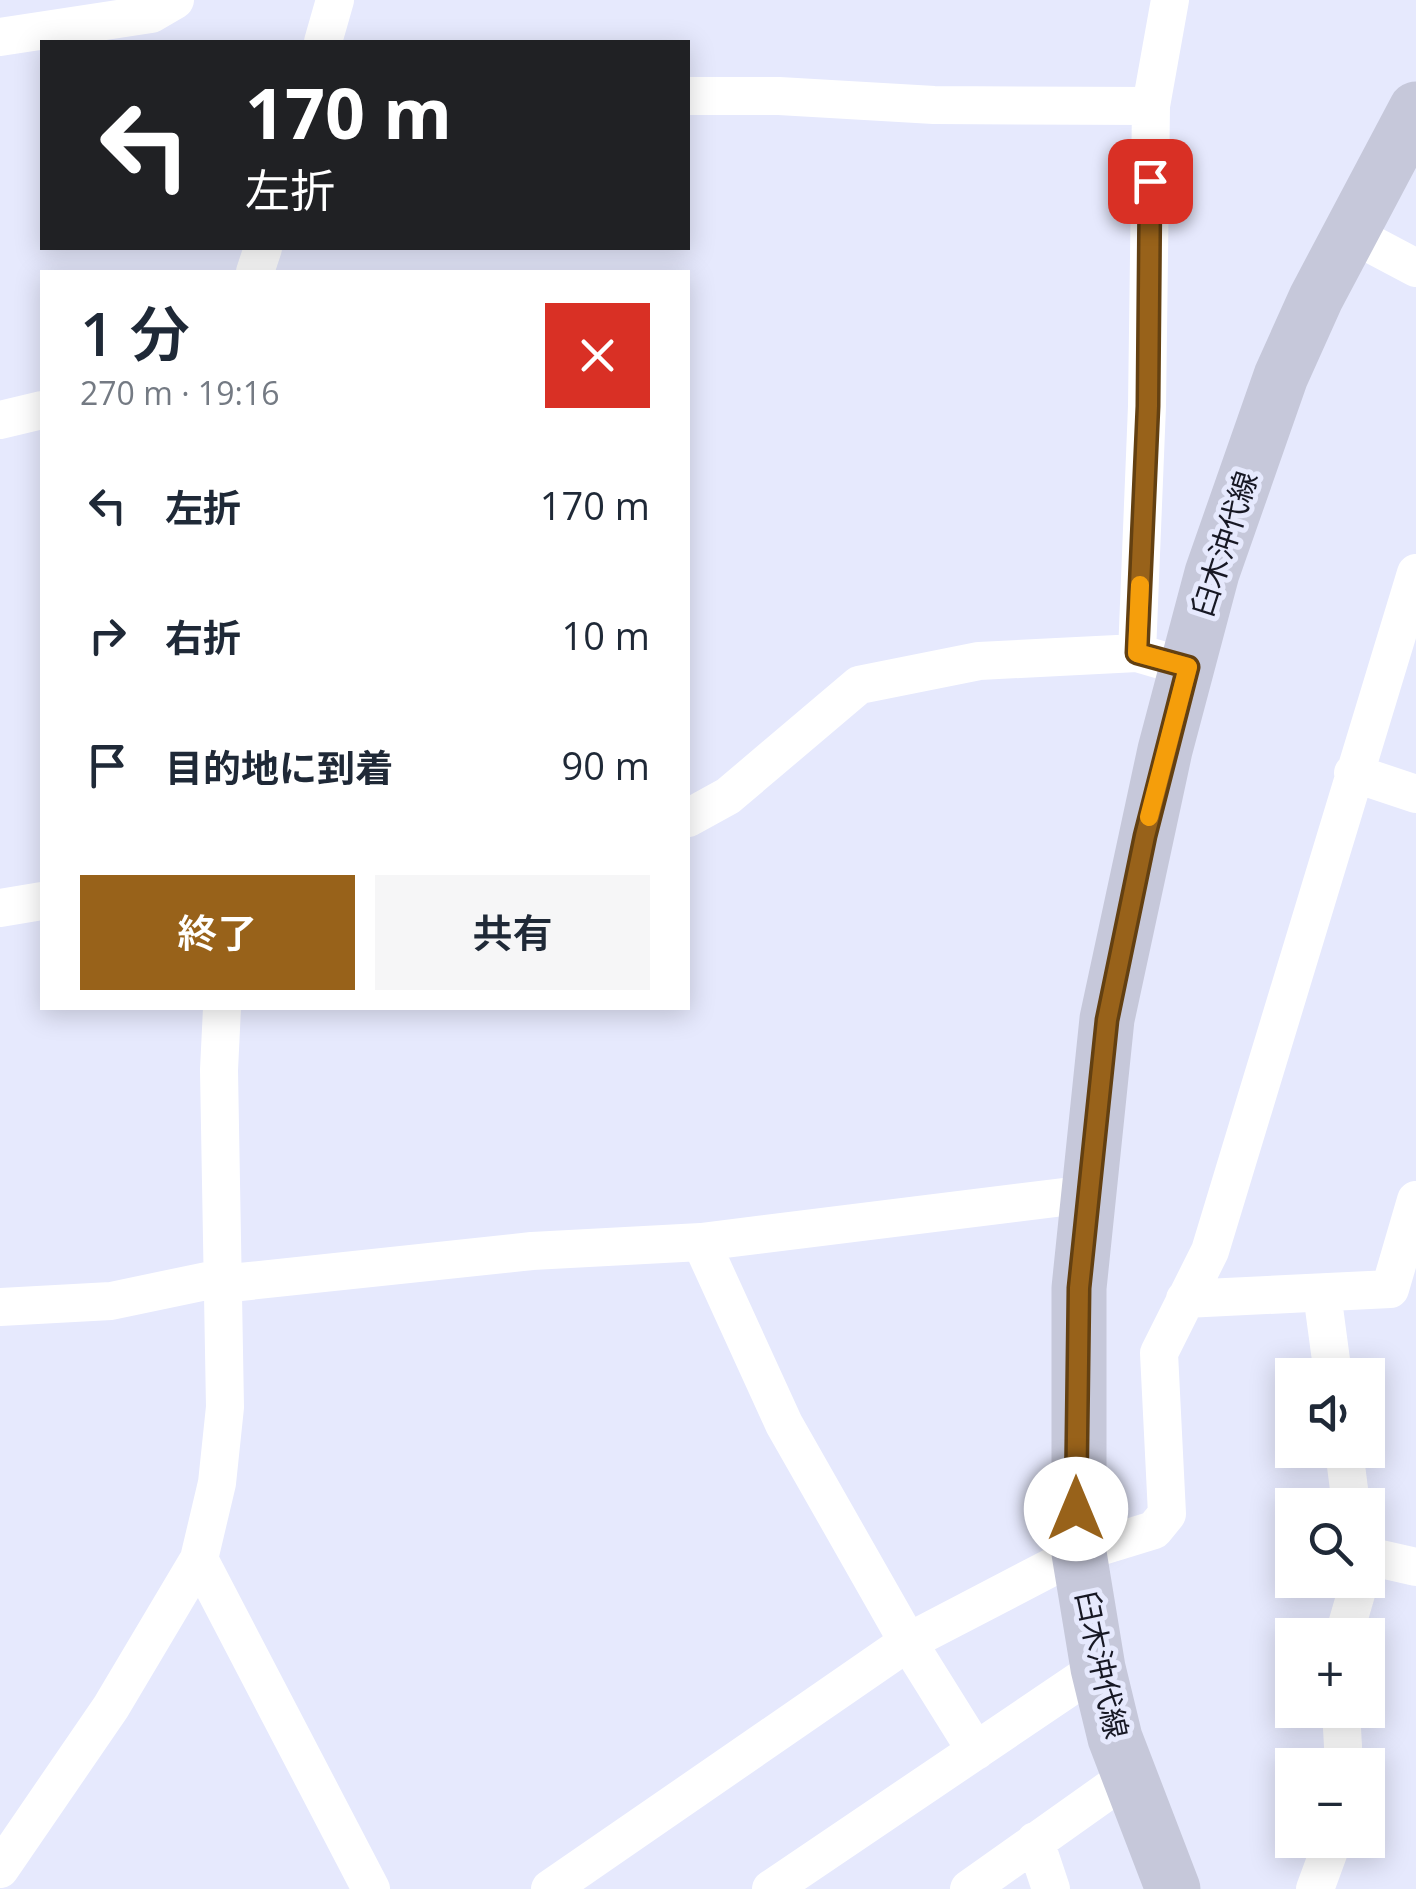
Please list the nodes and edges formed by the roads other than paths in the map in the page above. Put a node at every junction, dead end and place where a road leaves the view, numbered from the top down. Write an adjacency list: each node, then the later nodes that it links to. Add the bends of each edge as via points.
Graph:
1 (175, 0): 4 (street, via 151,14)
2 (335, 0): 5 (street)
3 (1170, 0): 7 (street)
4 (0, 38)
5 (324, 40)
6 (690, 96): 7 (street)
7 (1151, 106): 14 (street, via 1148,406)
8 (1416, 109): 9 (main road, 臼木沖代線)
9 (1350, 233): 10 (street); 14 (main road, 臼木沖代線, via 1281,376 1212,572)
10 (1416, 268)
11 (40, 410): 12 (street)
12 (0, 420)
13 (1416, 573): 15 (street)
14 (1162, 660): 17 (street, via 978,661 859,685 728,796); 21 (main road, 臼木沖代線, via 1145,836 1107,1020)
15 (1353, 773): 16 (street); 26 (street, via 1210,1251)
16 (1416, 794)
17 (690, 817)
18 (40, 901): 19 (street)
19 (0, 908)
20 (222, 1010): 24 (street)
21 (1088, 1194): 23 (street); 29 (main road, 臼木沖代線, via 1078,1306)
22 (1415, 1208): 25 (street, via 1390,1289)
23 (701, 1242): 24 (street, via 532,1251 240,1282); 33 (street, via 784,1424)
24 (221, 1278): 27 (street, via 111,1301); 30 (street, via 226,1407)
25 (1322, 1293): 26 (street); 28 (street)
26 (1185, 1300): 29 (street, via 1158,1353 1167,1514 1154,1530)
27 (0, 1307)
28 (1331, 1358)
29 (1079, 1553): 33 (street); 34 (main road, 臼木沖代線)
30 (199, 1559): 39 (street, via 111,1707); 40 (street)
31 (1385, 1564): 32 (street)
32 (1416, 1567)
33 (908, 1642): 35 (street); 41 (street)
34 (1098, 1668): 35 (street); 36 (main road, 臼木沖代線)
35 (976, 1751): 42 (street)
36 (1127, 1777): 37 (street); 45 (main road, 臼木沖代線)
37 (1035, 1840): 43 (street); 44 (street)
38 (1326, 1858): 46 (street)
39 (0, 1869)
40 (372, 1889)
41 (550, 1889)
42 (771, 1889)
43 (969, 1889)
44 (1051, 1889)
45 (1173, 1889)
46 (1314, 1889)

